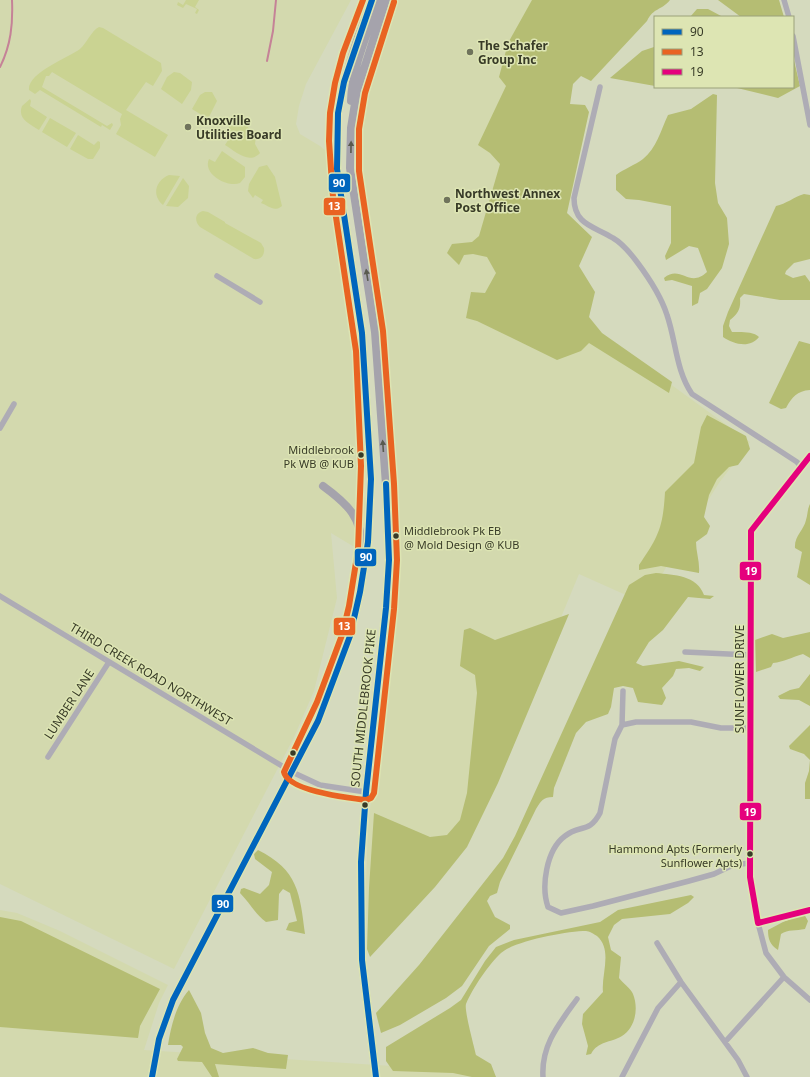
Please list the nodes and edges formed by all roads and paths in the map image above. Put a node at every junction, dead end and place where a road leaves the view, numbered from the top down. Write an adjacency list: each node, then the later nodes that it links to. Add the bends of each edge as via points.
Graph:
1 (372, 0): 17 (main road, via 344,82 338,113 337,169 362,333 371,479)
2 (379, 0): 9 (main road, via 351,89)
3 (386, 0): 9 (main road, via 357,91)
4 (784, 0): 5 (street)
5 (789, 16)
6 (794, 41): 8 (street)
7 (600, 87): 15 (street, via 574,198 575,212 590,226 615,238 636,261 653,286 667,315 684,380 692,394)
8 (810, 124)
9 (351, 128): 27 (main road, SOUTH MIDDLEBROOK PIKE, one-way to 9, via 389,560 375,332 350,168)
10 (217, 276): 11 (street)
11 (260, 302)
12 (14, 404): 13 (street)
13 (0, 428)
14 (810, 456): 15 (street, SUNFLOWER DRIVE)
15 (801, 467): 20 (street, SUNFLOWER DRIVE, via 751,531)
16 (324, 486): 17 (main road, via 350,508 358,522)
17 (364, 567): 26 (main road, via 350,636 334,683)
18 (0, 596): 21 (street, THIRD CREEK ROAD NORTHWEST)
19 (684, 652): 20 (street)
20 (750, 655): 24 (street, SUNFLOWER DRIVE)
21 (109, 662): 25 (street, LUMBER LANE); 26 (street, THIRD CREEK ROAD NORTHWEST)
22 (623, 691): 23 (street)
23 (622, 725): 24 (street, via 636,722 691,722 721,728); 28 (street, via 615,740 604,797 595,822 561,839 546,870 544,896 548,907 560,913 593,906 689,882 733,865)
24 (750, 728): 28 (street, SUNFLOWER DRIVE)
25 (48, 757)
26 (292, 772): 27 (street, THIRD CREEK ROAD NORTHWEST, via 320,785); 37 (main road, via 173,1000 159,1039)
27 (366, 792): 38 (main road, SOUTH MIDDLEBROOK PIKE, via 361,862 360,939)
28 (750, 863): 30 (street, SUNFLOWER DRIVE)
29 (810, 910): 30 (street)
30 (758, 923): 32 (street, SUNFLOWER DRIVE, via 766,953)
31 (657, 943): 33 (street)
32 (784, 977): 35 (street, SUNFLOWER DRIVE); 36 (street)
33 (682, 982): 36 (street); 40 (street, via 658,1008)
34 (577, 999): 39 (street, via 552,1034 544,1054)
35 (810, 1000)
36 (725, 1042): 41 (street)
37 (152, 1077)
38 (376, 1077)
39 (543, 1077)
40 (622, 1077)
41 (747, 1077)

